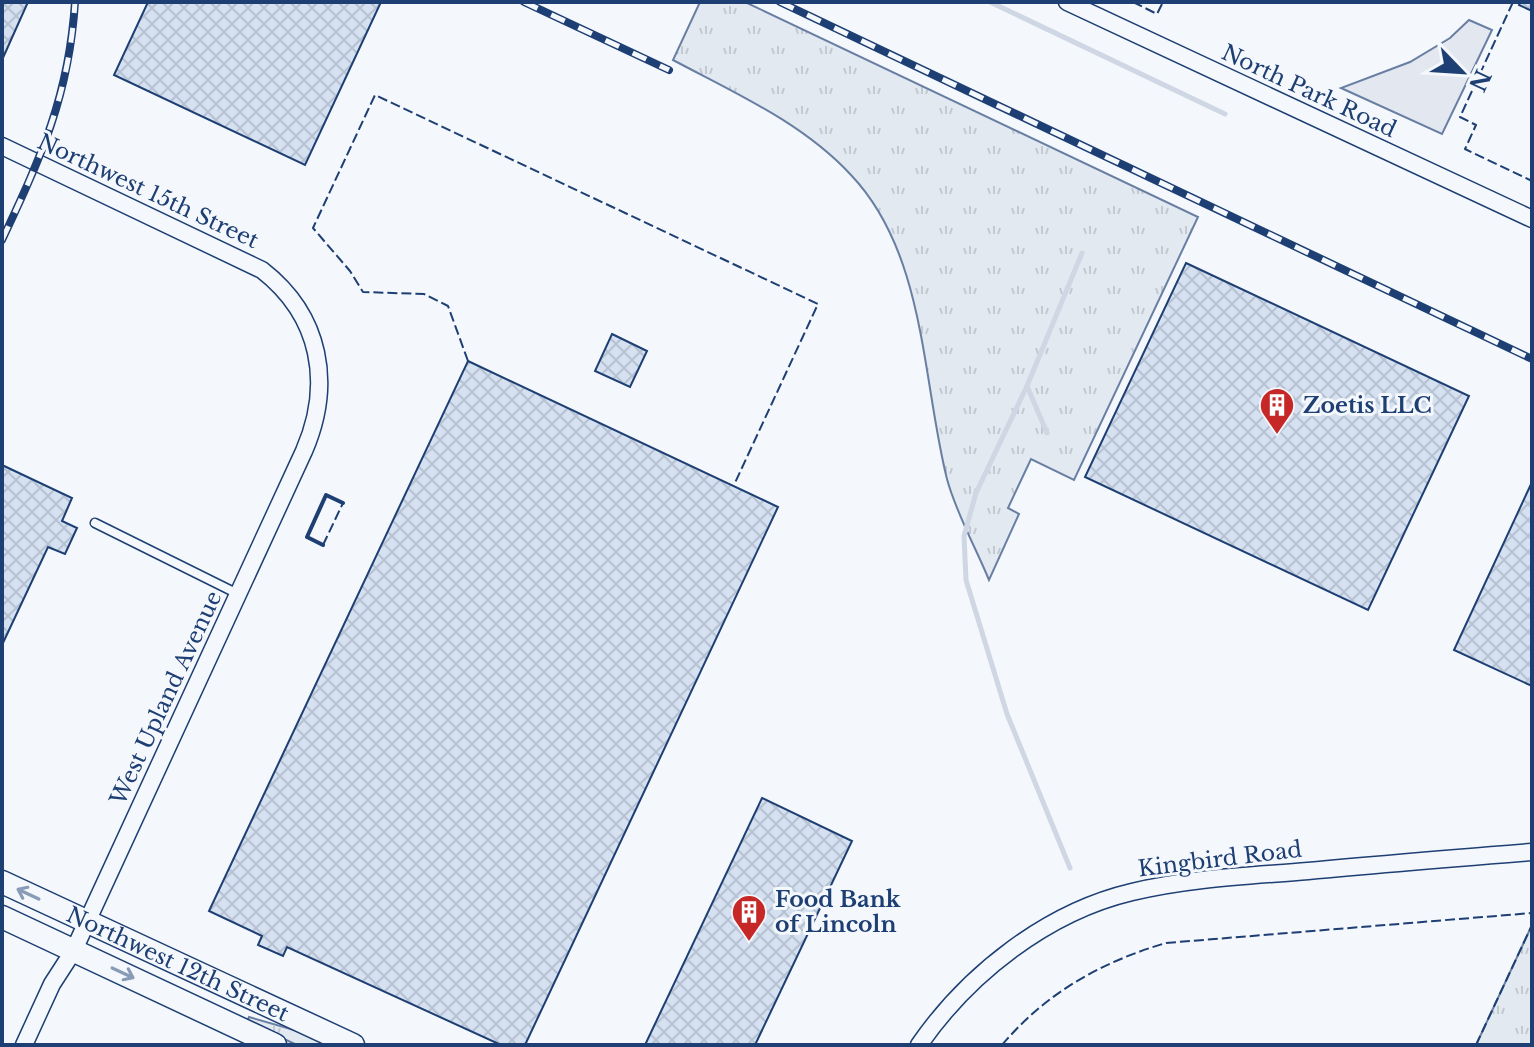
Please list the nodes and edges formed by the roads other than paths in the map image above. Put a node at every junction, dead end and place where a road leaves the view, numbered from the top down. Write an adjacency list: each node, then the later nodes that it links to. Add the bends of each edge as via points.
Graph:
1 (1067, 2): 3 (street, North Park Road)
2 (2, 146): 4 (street, Northwest 15th Street, via 262,270 302,313)
3 (1532, 219)
4 (320, 362): 6 (street, West Upland Avenue, via 321,396 311,435)
5 (95, 523): 6 (lane)
6 (238, 594): 10 (street, West Upland Avenue)
7 (1532, 852): 15 (street, Kingbird Road, via 1189,881 1128,893 1069,917 1016,947 967,988)
8 (2, 882): 10 (main road, Northwest 12th Street, one-way to 8)
9 (2, 917): 11 (main road, Northwest 12th Street)
10 (86, 921): 11 (street, West Upland Avenue); 14 (main road, Northwest 12th Street)
11 (74, 950): 12 (street, West Upland Avenue); 13 (main road, Northwest 12th Street, one-way to 13)
12 (24, 1045)
13 (275, 1045)
14 (353, 1045)
15 (919, 1045)

